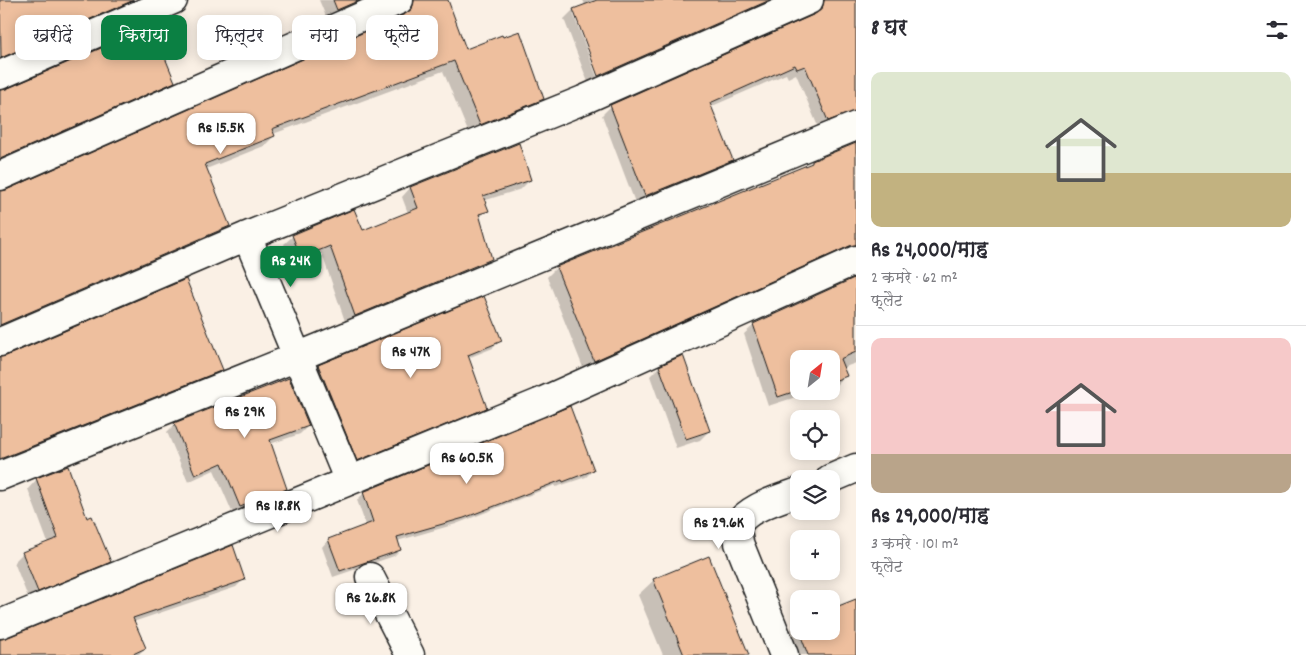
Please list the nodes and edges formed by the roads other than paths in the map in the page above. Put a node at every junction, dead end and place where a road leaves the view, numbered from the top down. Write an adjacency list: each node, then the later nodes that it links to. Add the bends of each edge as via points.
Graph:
1 (173, 0): 4 (street)
2 (399, 0): 6 (street)
3 (809, 0): 7 (street, via 583,100)
4 (0, 75)
5 (856, 126): 10 (street)
6 (0, 176)
7 (247, 236): 9 (street); 10 (street)
8 (856, 260): 14 (street, via 539,403)
9 (0, 342)
10 (297, 357): 13 (street); 14 (street)
11 (856, 468): 12 (street)
12 (840, 475)
13 (0, 476)
14 (349, 481): 17 (street)
15 (790, 496): 19 (street, via 754,510 743,517 737,529 739,543)
16 (370, 577): 18 (street)
17 (0, 624)
18 (410, 655)
19 (784, 655)

